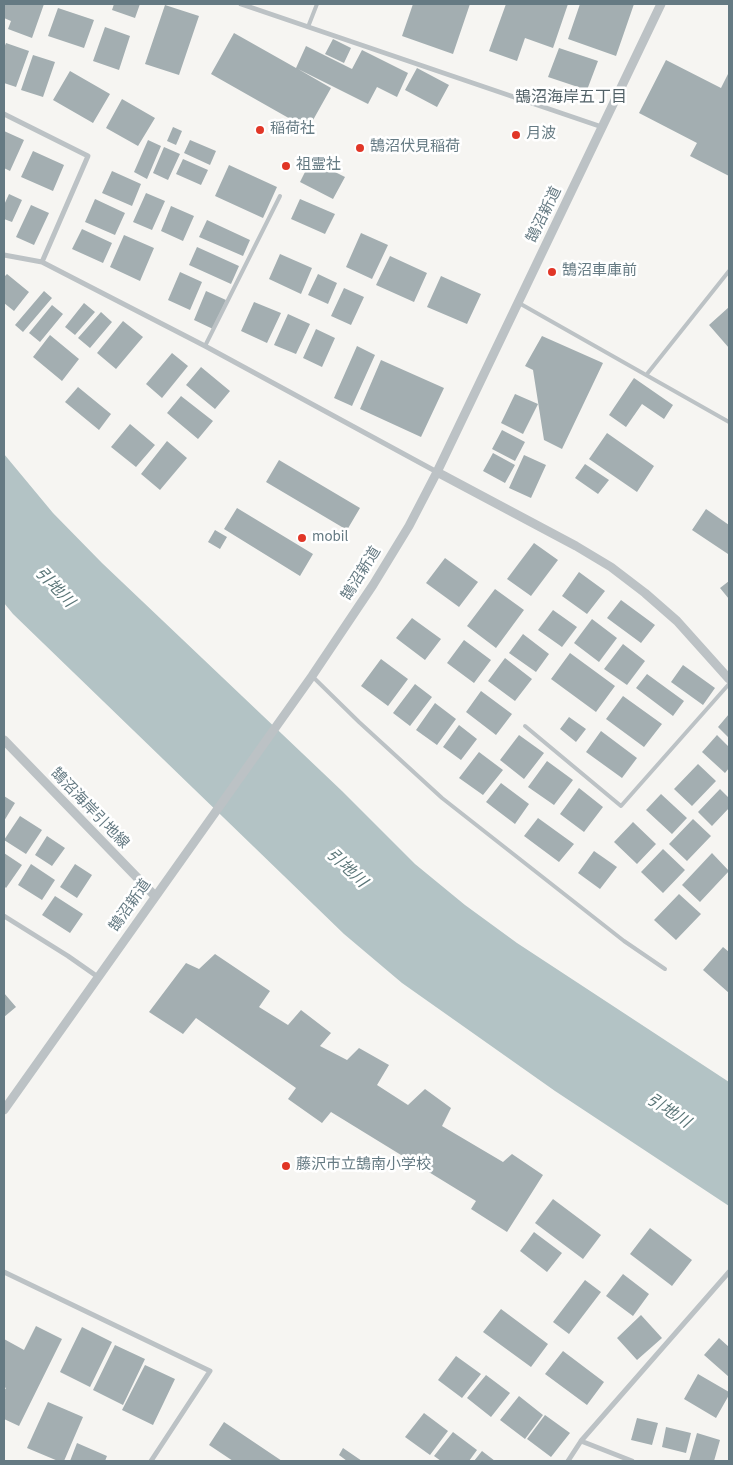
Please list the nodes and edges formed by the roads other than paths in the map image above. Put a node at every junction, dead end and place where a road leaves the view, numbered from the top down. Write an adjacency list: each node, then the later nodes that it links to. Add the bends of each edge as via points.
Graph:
1 (241, 4): 4 (street)
2 (317, 4): 4 (lane)
3 (661, 4): 6 (street, 鵠沼新道)
4 (308, 26): 6 (street)
5 (4, 114): 9 (street, via 88,156)
6 (602, 127): 11 (street, 鵠沼新道)
7 (280, 196): 12 (lane)
8 (4, 255): 9 (street)
9 (42, 262): 12 (street)
10 (729, 271): 13 (lane)
11 (517, 302): 13 (lane); 15 (street, 鵠沼新道)
12 (205, 346): 15 (street)
13 (647, 374): 14 (lane)
14 (729, 422)
15 (437, 472): 16 (street, 鵠沼新道, via 409,526); 17 (street, via 611,567 677,621)
16 (312, 676): 21 (street, 鵠沼新道); 23 (lane, via 442,798 624,941)
17 (729, 679)
18 (729, 684): 19 (lane, via 621,806)
19 (525, 726)
20 (4, 740): 21 (street, 鵠沼海岸引地線)
21 (155, 896): 24 (street, 鵠沼新道)
22 (4, 916): 24 (street)
23 (666, 969)
24 (98, 977): 25 (street, 鵠沼新道)
25 (4, 1110)
26 (4, 1272): 29 (street, via 210,1371)
27 (729, 1272): 28 (street)
28 (581, 1441): 30 (street); 31 (street)
29 (151, 1461)
30 (568, 1461)
31 (632, 1461)

